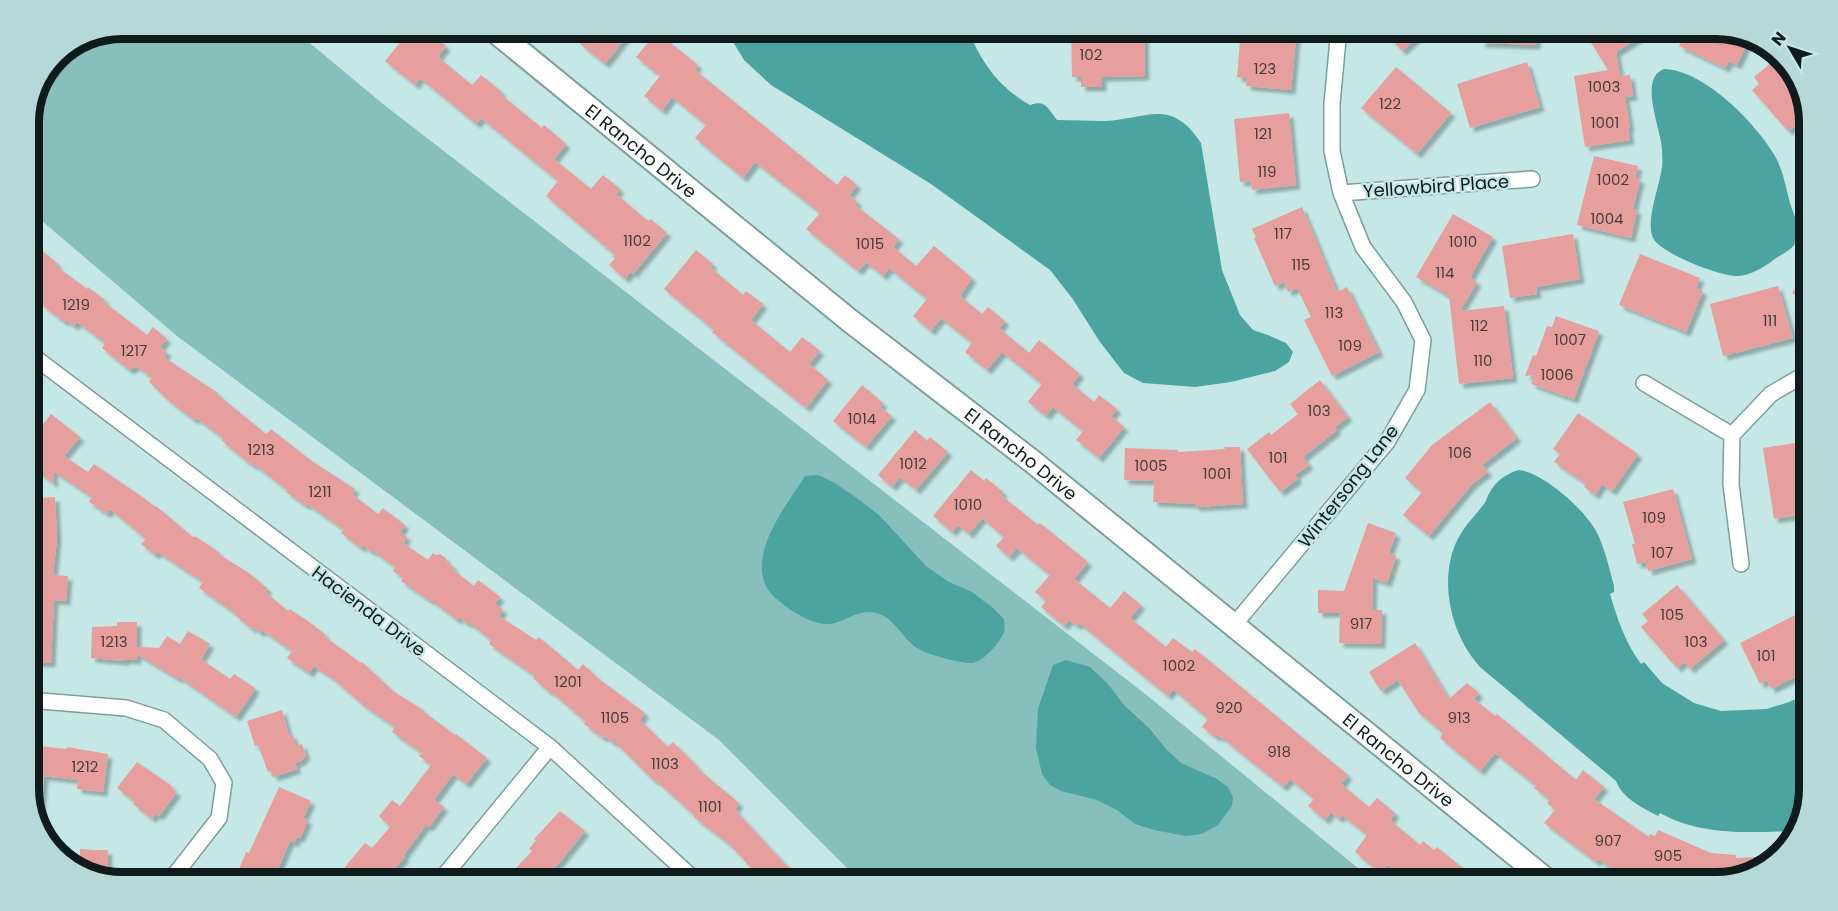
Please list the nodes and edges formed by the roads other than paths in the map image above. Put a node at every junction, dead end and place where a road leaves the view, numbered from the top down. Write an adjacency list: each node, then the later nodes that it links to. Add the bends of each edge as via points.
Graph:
1 (504, 39): 10 (street, El Rancho Drive, via 849,320)
2 (1338, 39): 4 (street, Wintersong Lane, via 1332,151)
3 (1532, 179): 4 (street, Yellowbird Place)
4 (1341, 193): 10 (street, Wintersong Lane, via 1363,247 1404,302 1423,340 1417,390 1387,442)
5 (39, 365): 12 (street, Hacienda Drive)
6 (1799, 378): 8 (street, via 1771,394)
7 (1644, 383): 8 (street)
8 (1732, 435): 9 (street, via 1731,484)
9 (1741, 564)
10 (1234, 625): 16 (street, El Rancho Drive)
11 (39, 701): 13 (street, via 126,708 164,720 210,759 224,783 219,818)
12 (550, 747): 14 (street); 15 (street, Hacienda Drive)
13 (177, 872)
14 (447, 872)
15 (686, 872)
16 (1537, 872)

